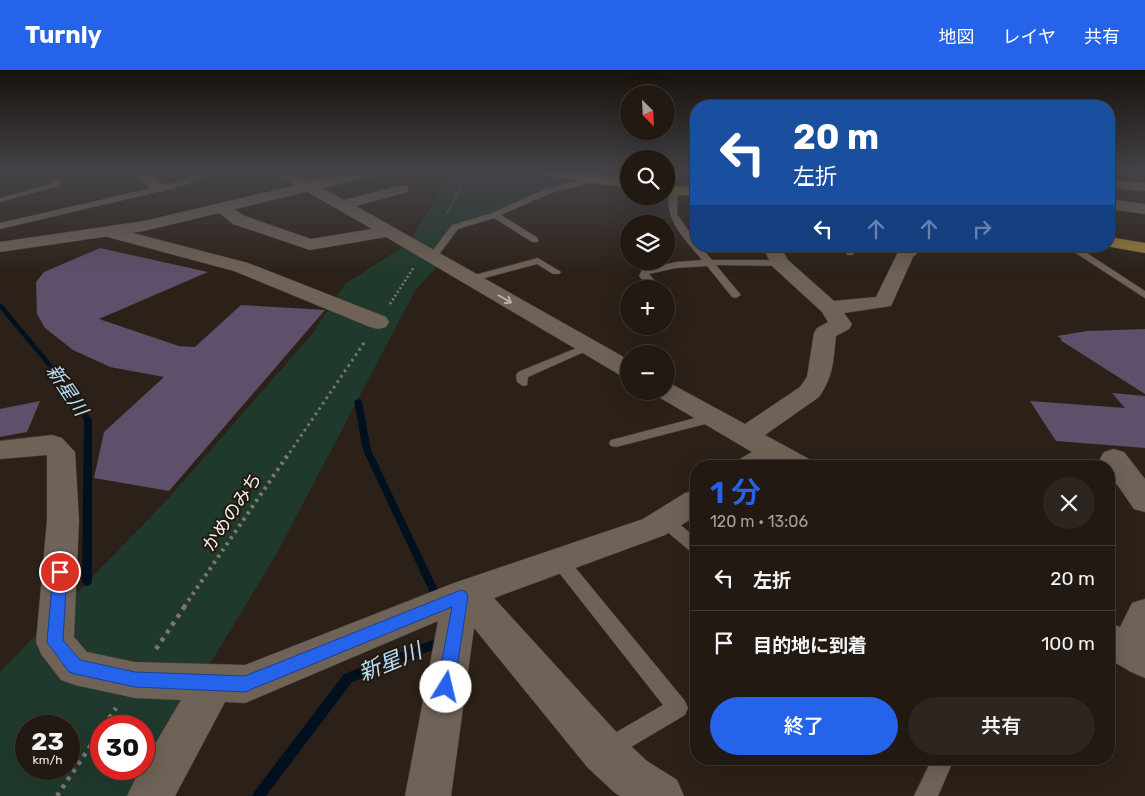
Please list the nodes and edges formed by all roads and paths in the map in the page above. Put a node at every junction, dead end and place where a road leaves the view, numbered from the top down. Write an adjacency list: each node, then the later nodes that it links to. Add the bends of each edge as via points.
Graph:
1 (84, 206): 10 (lane)
2 (230, 206): 7 (street)
3 (343, 206): 12 (street)
4 (515, 206): 9 (lane)
5 (672, 206): 14 (lane, via 673,214)
6 (1123, 206): 8 (street)
7 (221, 208): 11 (street); 12 (street, via 240,220 310,245)
8 (1145, 209)
9 (495, 215): 13 (lane); 22 (lane, via 455,227)
10 (0, 226)
11 (110, 232): 16 (street); 30 (street, via 241,267)
12 (387, 232): 22 (street)
13 (535, 240)
14 (690, 241)
15 (1115, 243): 17 (highway)
16 (0, 247)
17 (1145, 248)
18 (699, 252): 23 (lane)
19 (908, 252): 29 (street, via 884,302)
20 (1078, 252): 28 (lane)
21 (775, 255): 23 (lane); 29 (street)
22 (432, 258): 25 (street)
23 (708, 263): 26 (lane, via 654,268 645,272); 27 (lane)
24 (556, 272): 25 (lane, via 538,261)
25 (470, 279): 31 (street, one-way to 31)
26 (648, 280)
27 (736, 295)
28 (1145, 295)
29 (829, 308): 36 (street, via 841,324 825,333 819,377 810,392)
30 (378, 322): 49 (path, かめのみち)
31 (589, 346): 32 (street); 33 (lane, via 522,375)
32 (620, 365)
33 (523, 382)
34 (675, 396): 35 (street)
35 (710, 416): 36 (street); 37 (lane)
36 (745, 436): 40 (street)
37 (616, 443)
38 (0, 450): 49 (street, via 52,444 61,452 63,520 55,642 75,667)
39 (1114, 458): 41 (street)
40 (762, 459)
41 (1145, 501)
42 (690, 505): 43 (street)
43 (665, 520): 44 (lane); 45 (street)
44 (690, 542)
45 (559, 560): 46 (street); 53 (lane, via 678,708)
46 (464, 595): 50 (street, via 245,684); 53 (street); 57 (street)
47 (1145, 614): 48 (street)
48 (1128, 650)
49 (135, 680): 50 (street); 51 (path, かめのみち)
50 (214, 683): 56 (street)
51 (111, 715)
52 (90, 746): 55 (path)
53 (604, 752): 58 (street, via 631,777)
54 (940, 765): 59 (lane)
55 (57, 796)
56 (150, 796)
57 (428, 796)
58 (660, 796)
59 (926, 796)

